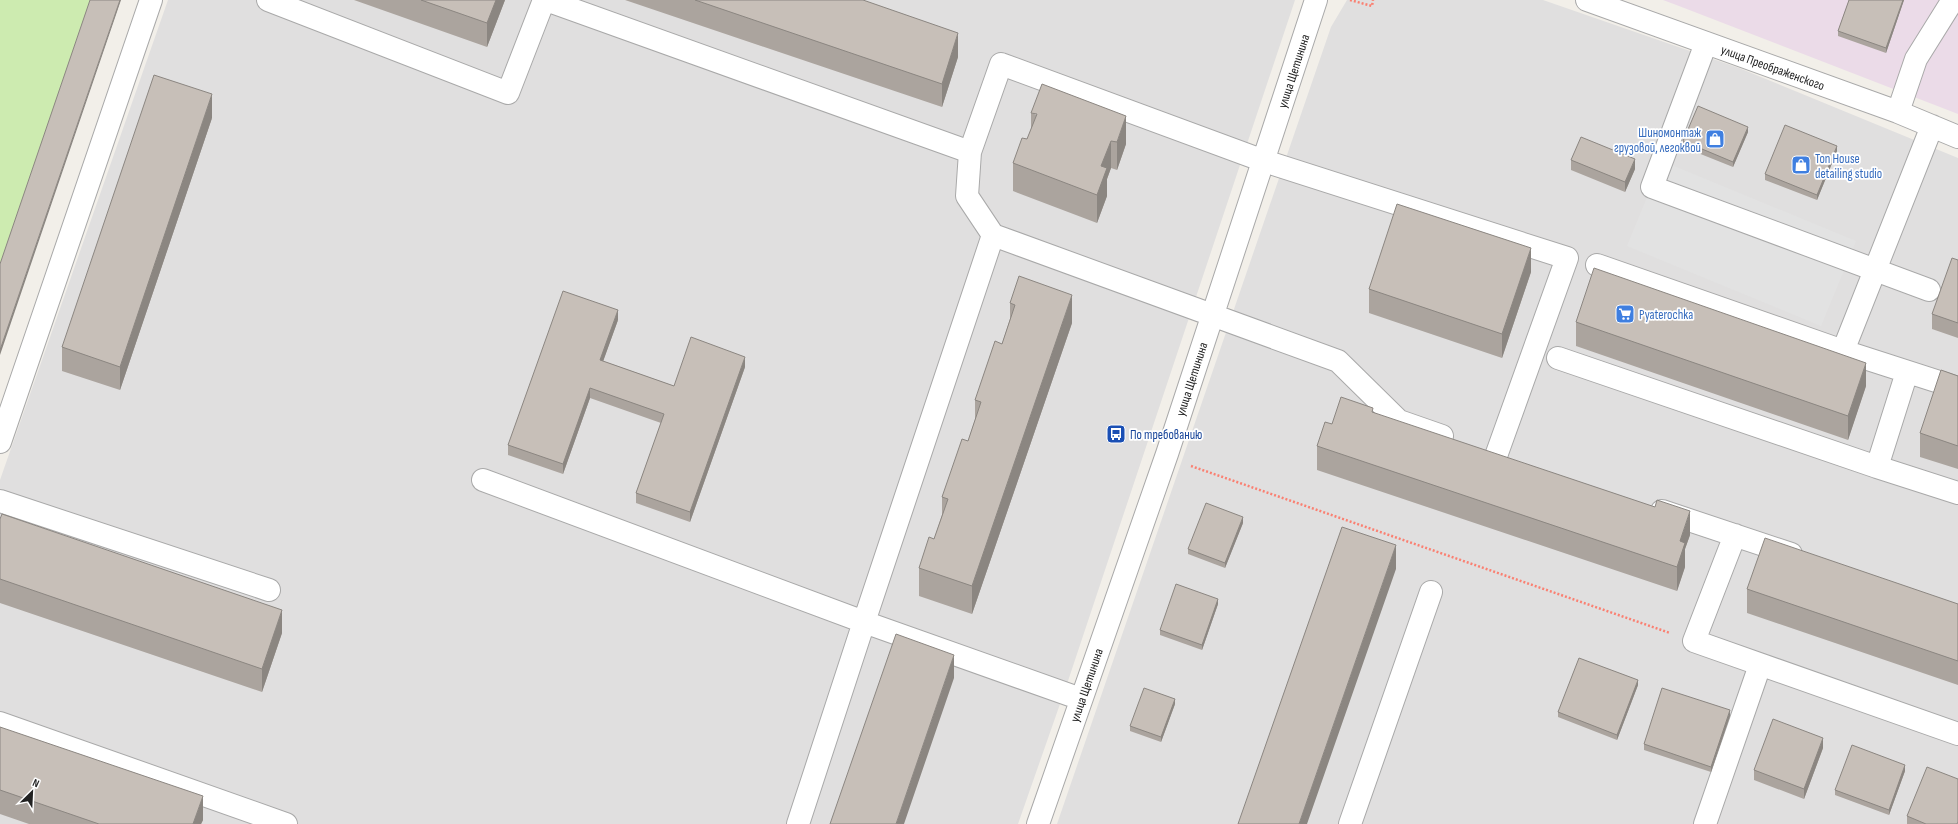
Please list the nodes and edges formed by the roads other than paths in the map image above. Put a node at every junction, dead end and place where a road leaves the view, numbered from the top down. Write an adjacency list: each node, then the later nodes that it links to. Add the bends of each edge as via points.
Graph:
1 (151, 0): 22 (street)
2 (268, 0): 3 (street, via 508,93)
3 (545, 0): 11 (street)
4 (1316, 0): 12 (street, улица Щетинина)
5 (1587, 0): 7 (street, улица Преображенского)
6 (1958, 1): 8 (street, via 1951,3 1916,58)
7 (1706, 42): 8 (street, улица Преображенского); 15 (street, via 1652,187)
8 (1898, 112): 9 (street, улица Преображенского)
9 (1932, 126): 10 (street, улица Преображенского); 15 (street)
10 (1958, 137)
11 (970, 152): 12 (street, via 1001,64); 13 (street, via 967,196)
12 (1264, 161): 17 (street, улица Щетинина); 23 (street, via 1567,258)
13 (993, 235): 17 (street); 34 (street)
14 (1597, 265): 18 (street)
15 (1875, 270): 16 (street); 18 (street)
16 (1929, 290)
17 (1212, 315): 23 (street, via 1338,361 1399,421); 36 (street, улица Щетинина, via 1166,457)
18 (1843, 351): 20 (street)
19 (1558, 358): 25 (street)
20 (1907, 372): 21 (street); 25 (street)
21 (1958, 388)
22 (0, 442)
23 (1496, 456): 24 (street)
24 (1519, 463)
25 (1877, 467): 27 (street)
26 (483, 480): 34 (street)
27 (1958, 493)
28 (0, 501): 32 (street)
29 (1645, 505): 30 (street)
30 (1735, 535): 31 (street); 35 (street, via 1694,641)
31 (1809, 560)
32 (269, 590)
33 (1431, 592): 42 (street)
34 (864, 622): 36 (street); 40 (street)
35 (1760, 665): 38 (street); 43 (street)
36 (1081, 699): 41 (street, улица Щетинина)
37 (0, 723): 39 (street)
38 (1958, 734)
39 (281, 823)
40 (798, 824)
41 (1038, 824)
42 (1350, 824)
43 (1706, 824)

